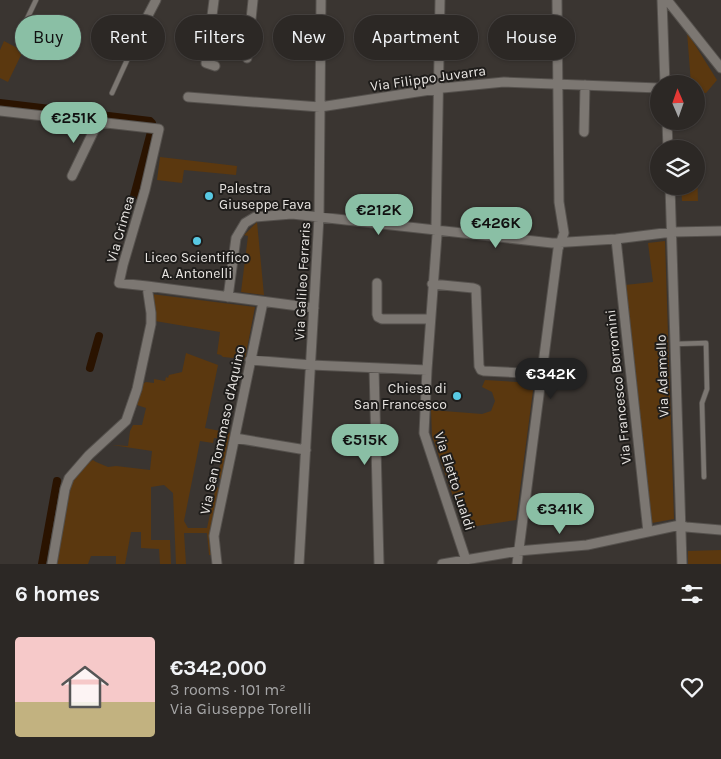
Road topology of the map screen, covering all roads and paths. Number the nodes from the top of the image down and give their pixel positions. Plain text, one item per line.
1 (36, 0) edge
2 (156, 0) edge
3 (214, 0) edge
4 (253, 0) edge
5 (320, 0) edge
6 (440, 0) edge
7 (557, 0) edge
8 (662, 0) edge
9 (667, 0) edge
10 (29, 15) edge
11 (148, 15) edge
12 (251, 15) edge
13 (127, 60) edge
14 (215, 66) dead end
15 (721, 68) edge
16 (665, 75) edge
17 (557, 84) junction
18 (585, 85) junction
19 (650, 88) edge
20 (438, 89) junction
21 (112, 93) dead end
22 (188, 97) dead end
23 (320, 107) junction
24 (0, 110) edge
25 (98, 122) junction
26 (584, 132) dead end
27 (72, 176) dead end
28 (670, 195) edge
29 (319, 217) junction
30 (436, 230) junction
31 (721, 231) edge
32 (672, 232) junction
33 (616, 239) junction
34 (561, 243) junction
35 (377, 283) dead end
36 (432, 284) junction
37 (147, 286) junction
38 (228, 297) junction
39 (263, 302) junction
40 (314, 308) junction
41 (430, 319) junction
42 (675, 344) junction
43 (250, 360) junction
44 (311, 365) junction
45 (374, 368) junction
46 (427, 370) junction
47 (542, 374) junction
48 (234, 438) junction
49 (306, 450) junction
50 (704, 477) dead end
51 (680, 525) junction
52 (721, 530) edge
53 (648, 532) junction
54 (518, 551) junction
55 (466, 560) junction
56 (453, 563) edge
57 (52, 564) edge
58 (217, 564) edge
59 (299, 564) edge
60 (379, 564) edge
61 (442, 564) edge
62 (517, 564) edge
63 (682, 564) edge

1 - 10 lane
2 - 11 street
3 - 14 street
4 - 12 street
5 - 23 street, Via Galileo Ferraris
6 - 20 street, Via Eletto Lualdi
7 - 17 street
8 - 16 street
9 - 15 street
13 - 21 lane
17 - 18 street, Via Filippo Juvarra
17 - 20 street, Via Filippo Juvarra
17 - 34 street
18 - 19 street, Via Filippo Juvarra
18 - 26 street
20 - 23 street, Via Filippo Juvarra
20 - 30 street, Via Eletto Lualdi
22 - 23 street, Via Filippo Juvarra
23 - 29 street, Via Galileo Ferraris
24 - 25 street, Via Crimea
25 - 27 street
25 - 37 street, Via Crimea
28 - 32 street, Via Adamello
29 - 30 street
29 - 38 street
29 - 40 street, Via Galileo Ferraris
30 - 34 street
30 - 36 street, Via Eletto Lualdi
31 - 32 street
32 - 33 street
32 - 42 street, Via Adamello
33 - 34 street
33 - 53 street, Via Francesco Borromini
34 - 47 street
35 - 41 street
36 - 41 street, Via Eletto Lualdi
36 - 47 street
37 - 38 street
37 - 57 street
38 - 39 street
39 - 40 street
39 - 43 street, Via San Tommaso d'Aquino
40 - 44 street, Via Galileo Ferraris
41 - 46 street, Via Eletto Lualdi
42 - 50 lane
42 - 51 street, Via Adamello
43 - 44 street
43 - 48 street, Via San Tommaso d'Aquino
44 - 45 street
44 - 49 street, Via Galileo Ferraris
45 - 46 street
45 - 60 street
46 - 55 street, Via Eletto Lualdi
47 - 54 street
48 - 49 street
48 - 58 street, Via San Tommaso d'Aquino
49 - 59 street, Via Galileo Ferraris
51 - 52 street
51 - 53 street
51 - 63 street, Via Adamello
53 - 54 street
54 - 55 street
54 - 62 street
55 - 56 street
56 - 61 street

